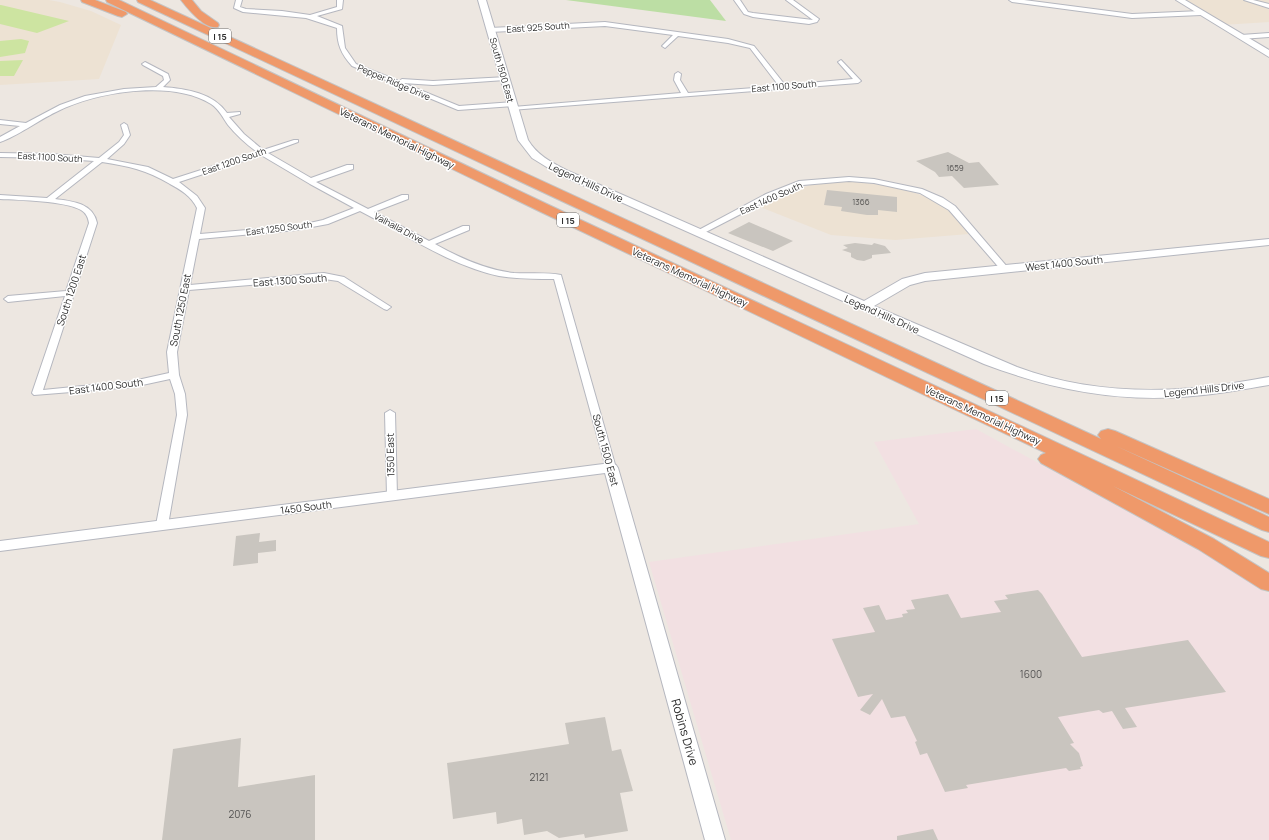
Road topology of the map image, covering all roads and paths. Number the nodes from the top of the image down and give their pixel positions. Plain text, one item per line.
1 (86, 0) edge
2 (111, 0) edge
3 (142, 0) edge
4 (186, 0) edge
5 (239, 0) edge
6 (340, 0) edge
7 (482, 0) edge
8 (737, 0) edge
9 (789, 0) edge
10 (1012, 0) edge
11 (1180, 0) edge
12 (1247, 0) edge
13 (1269, 6) edge
14 (1201, 13) junction
15 (310, 16) junction
16 (585, 24) junction
17 (490, 30) junction
18 (587, 31) dead end
19 (677, 34) junction
20 (1269, 35) edge
21 (1241, 37) junction
22 (665, 46) dead end
23 (1269, 54) edge
24 (841, 62) dead end
25 (145, 64) dead end
26 (256, 70) junction
27 (298, 72) junction
28 (678, 74) dead end
29 (382, 77) junction
30 (505, 78) junction
31 (783, 87) junction
32 (158, 89) junction
33 (685, 94) junction
34 (513, 106) junction
35 (458, 108) joint
36 (238, 113) dead end
37 (225, 116) junction
38 (0, 122) edge
39 (28, 125) junction
40 (124, 125) dead end
41 (0, 140) edge
42 (523, 140) joint
43 (296, 141) dead end
44 (262, 152) junction
45 (0, 155) edge
46 (100, 161) junction
47 (350, 167) dead end
48 (311, 181) junction
49 (172, 182) junction
50 (0, 197) edge
51 (405, 197) dead end
52 (48, 201) junction
53 (365, 210) junction
54 (466, 228) dead end
55 (699, 232) junction
56 (195, 237) junction
57 (1269, 242) edge
58 (429, 244) junction
59 (1005, 269) junction
60 (725, 272) junction
61 (558, 276) joint
62 (185, 288) junction
63 (70, 293) junction
64 (8, 299) dead end
65 (865, 306) junction
66 (387, 307) dead end
67 (881, 367) junction
68 (174, 375) junction
69 (1269, 381) edge
70 (37, 393) joint
71 (390, 413) dead end
72 (611, 468) junction
73 (392, 496) junction
74 (1269, 507) edge
75 (162, 525) junction
76 (1269, 525) edge
77 (0, 546) edge
78 (1269, 551) edge
79 (1269, 583) edge
80 (655, 623) joint
81 (715, 840) edge

1 - 26 highway
2 - 26 highway, Veterans Memorial Highway / I 15
3 - 27 highway, Veterans Memorial Highway / I 15
4 - 27 highway
5 - 15 street, Pepper Ridge Drive
6 - 15 street, Pepper Ridge Drive
7 - 17 street, South 1500 East
8 - 9 street
10 - 14 street
11 - 14 street
12 - 13 street
14 - 21 street
15 - 29 street, Pepper Ridge Drive
16 - 17 street, East 925 South
16 - 18 street
16 - 19 street, East 925 South
17 - 30 street, South 1500 East
19 - 22 street
19 - 31 street, East 925 South
20 - 21 street
21 - 23 street
24 - 31 street, East 1100 South
25 - 32 street
26 - 67 highway, Veterans Memorial Highway / I 15
27 - 60 highway, Veterans Memorial Highway / I 15
28 - 33 street
29 - 30 street
29 - 35 street, Pepper Ridge Drive
30 - 34 street, South 1500 East
31 - 33 street, East 1100 South
32 - 37 street, Valhalla Drive
32 - 39 street, Valhalla Drive
33 - 34 street, East 1100 South
34 - 35 street, East 1100 South
34 - 42 street, South 1500 East
36 - 37 street
37 - 44 street, Valhalla Drive
38 - 39 street
39 - 41 street, Valhalla Drive
40 - 46 street
42 - 55 street, Legend Hills Drive
43 - 44 street, East 1200 South
44 - 48 street, Valhalla Drive
44 - 49 street, East 1200 South
45 - 46 street, East 1100 South
46 - 49 street, South 1250 East
46 - 52 street
47 - 48 street
48 - 53 street, Valhalla Drive
49 - 56 street, South 1250 East
50 - 52 street
51 - 53 street, Valhalla Drive
52 - 63 street, South 1200 East
53 - 56 street, East 1250 South
53 - 58 street, Valhalla Drive
54 - 58 street, Valhalla Drive
55 - 59 street, East 1400 South
55 - 65 street, Legend Hills Drive
56 - 62 street, South 1250 East
57 - 59 street, West 1400 South
58 - 61 street, Valhalla Drive
59 - 65 street, West 1400 South
60 - 74 highway
60 - 76 highway, Veterans Memorial Highway / I 15
61 - 72 street, South 1500 East
62 - 66 street, East 1300 South
62 - 68 street, South 1250 East
63 - 64 street
63 - 70 street, South 1200 East
65 - 69 street, Legend Hills Drive
67 - 78 highway, Veterans Memorial Highway / I 15
67 - 79 highway
68 - 70 street, East 1400 South
68 - 75 street, South 1250 East
71 - 73 street, 1350 East
72 - 73 street, 1450 South
72 - 80 street, South 1500 East
73 - 75 street, 1450 South
75 - 77 street, 1450 South
80 - 81 street, Robins Drive

